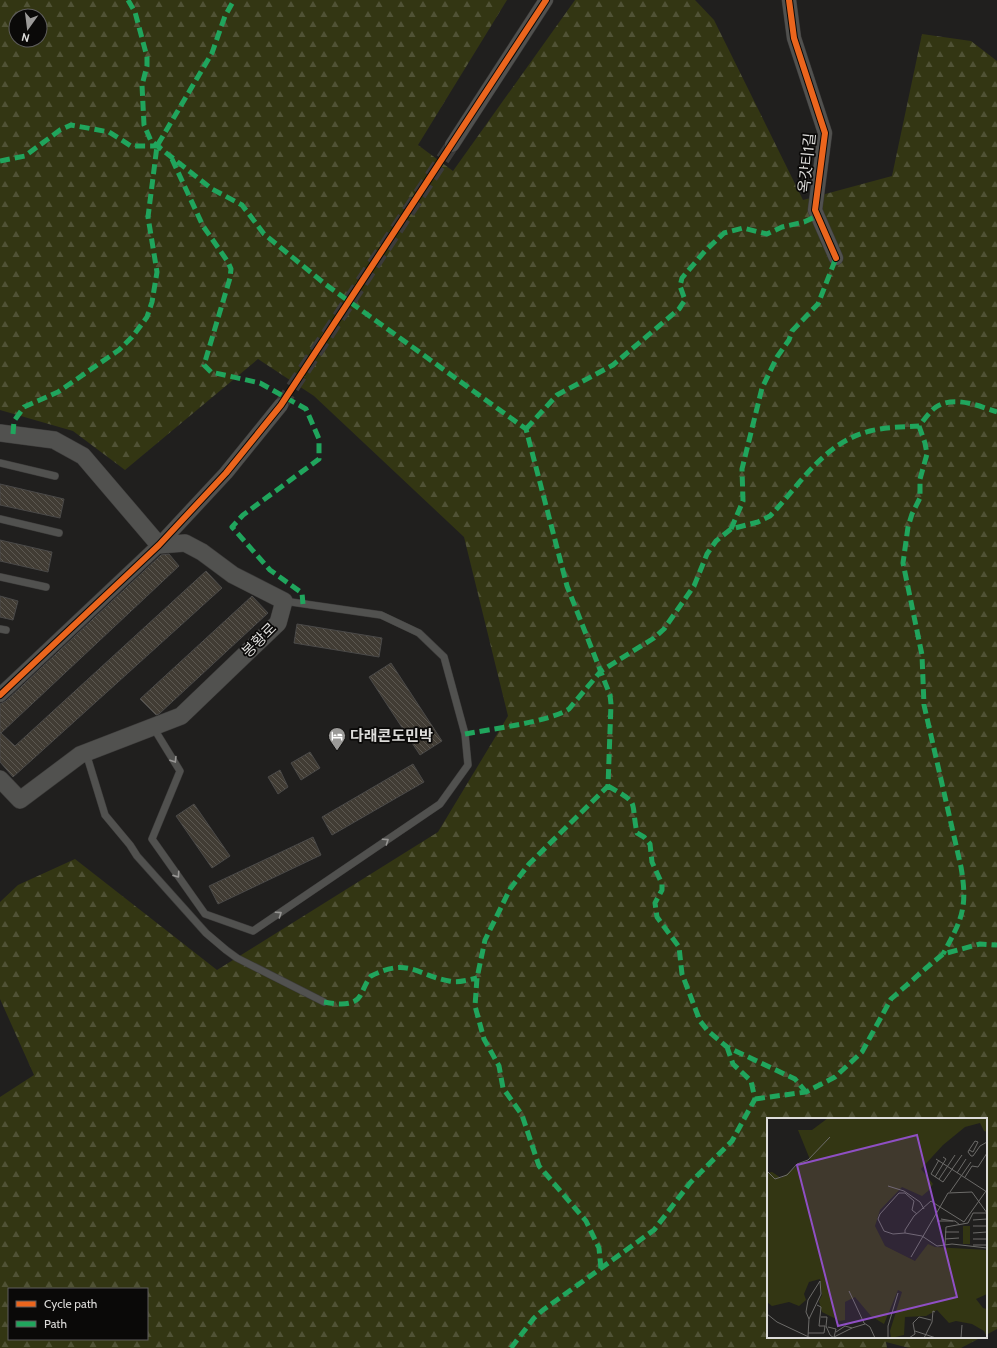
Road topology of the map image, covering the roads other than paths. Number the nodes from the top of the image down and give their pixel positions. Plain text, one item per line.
1 (546, 0) edge
2 (789, 0) edge
3 (452, 146) tunnel mouth
4 (836, 258) dead end
5 (281, 405) tunnel mouth
6 (0, 432) edge
7 (0, 463) edge
8 (55, 476) dead end
9 (0, 519) edge
10 (59, 532) dead end
11 (159, 545) junction
12 (0, 577) edge
13 (46, 587) dead end
14 (284, 601) junction
15 (0, 695) edge
16 (153, 727) junction
17 (86, 753) junction
18 (0, 779) edge
19 (324, 1002) dead end

1 - 3 street
2 - 4 street, 옥갓티1길
5 - 11 street
6 - 11 street
7 - 8 lane
9 - 10 lane
11 - 14 street
11 - 15 street
12 - 13 lane
14 - 16 street, 봉황로
16 -> 14 lane
16 - 17 street, 봉황로
17 - 18 street, 봉황로
17 - 19 lane

